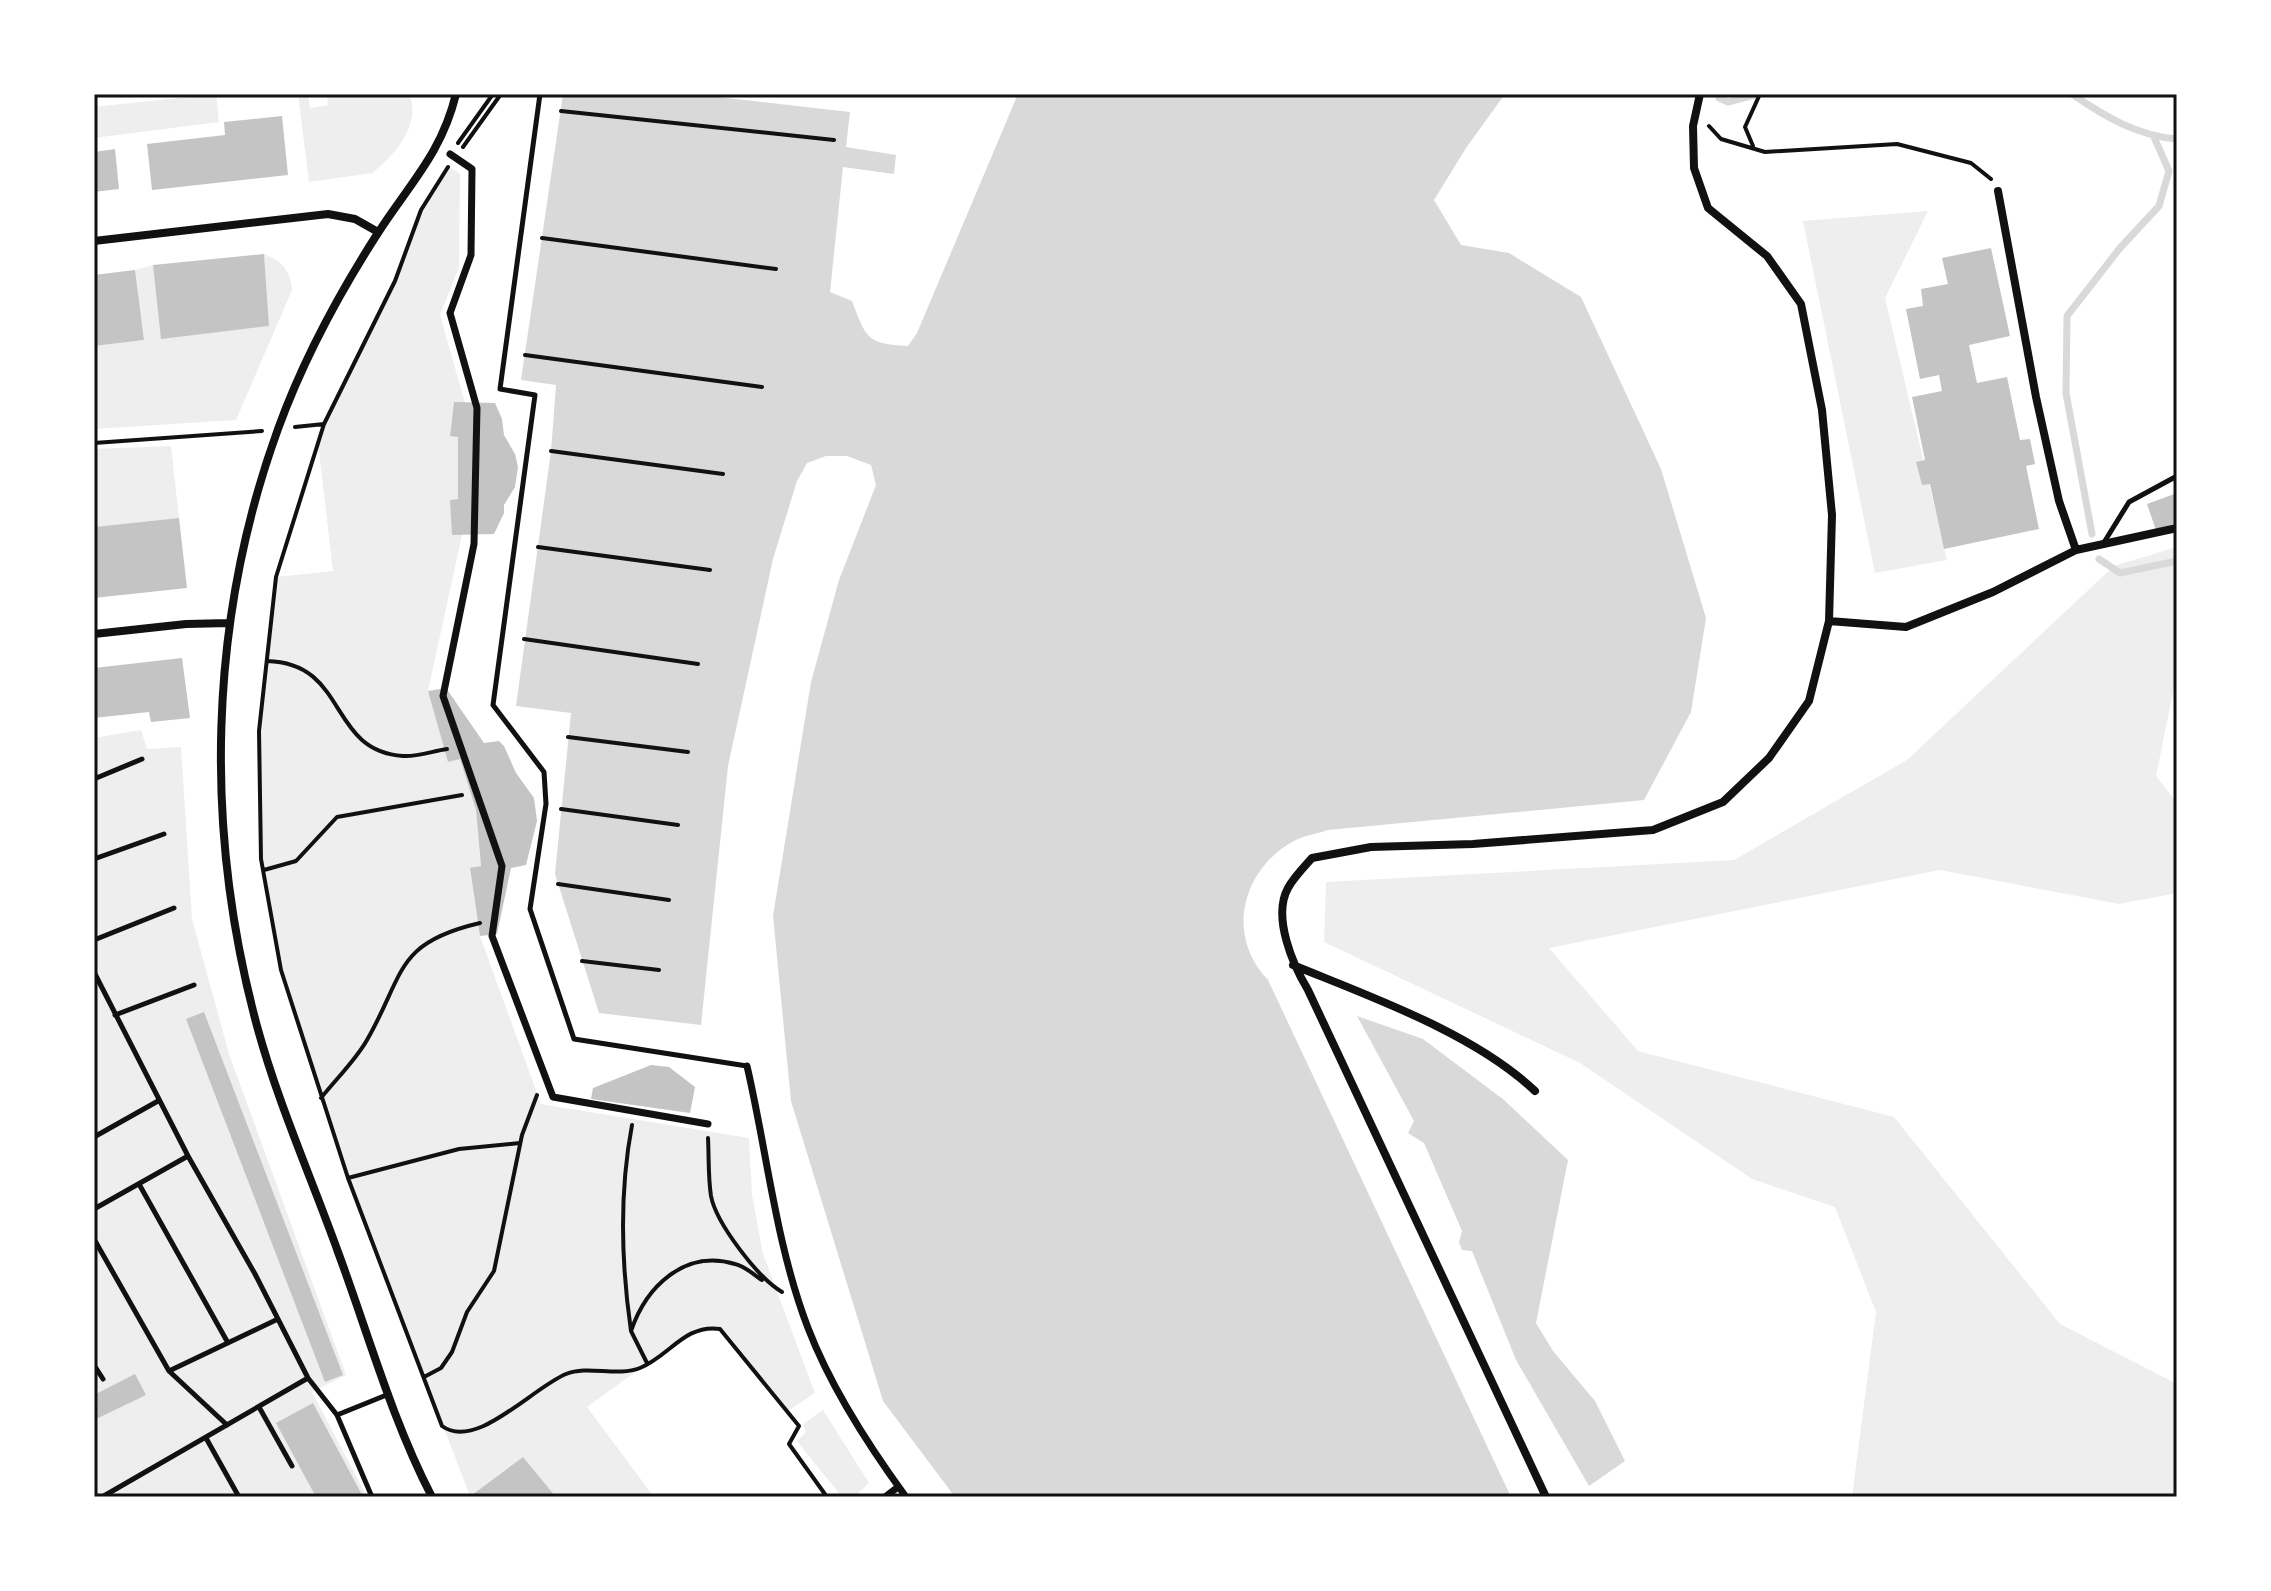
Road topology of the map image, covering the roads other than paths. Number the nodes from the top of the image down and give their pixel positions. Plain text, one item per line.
1 (540, 94) edge
2 (1700, 94) edge
3 (453, 97) edge
4 (453, 157) road end
5 (1998, 191) road end
6 (378, 232) junction
7 (94, 241) edge
8 (2177, 476) edge
9 (2177, 528) edge
10 (2102, 545) junction
11 (2076, 550) junction
12 (1829, 621) junction
13 (230, 623) junction
14 (94, 634) edge
15 (142, 759) dead end
16 (94, 779) edge
17 (164, 834) dead end
18 (94, 859) edge
19 (174, 908) dead end
20 (94, 940) edge
21 (1293, 964) junction
22 (94, 974) edge
23 (194, 985) dead end
24 (115, 1015) junction
25 (747, 1066) joint
26 (1535, 1091) dead end
27 (158, 1101) junction
28 (708, 1124) road end
29 (94, 1137) edge
30 (188, 1156) junction
31 (139, 1184) junction
32 (94, 1209) edge
33 (94, 1239) edge
34 (278, 1319) junction
35 (228, 1343) junction
36 (94, 1365) edge
37 (169, 1371) junction
38 (308, 1378) junction
39 (103, 1379) dead end
40 (390, 1393) junction
41 (259, 1407) junction
42 (337, 1415) junction
43 (227, 1425) junction
44 (206, 1438) junction
45 (292, 1466) dead end
46 (898, 1487) junction
47 (102, 1497) edge
48 (239, 1497) edge
49 (372, 1497) edge
50 (432, 1497) edge
51 (885, 1497) edge
52 (906, 1497) edge
53 (1546, 1497) edge

1 - 25 lane
2 - 12 street
3 - 6 street
4 - 28 street
5 - 11 street
6 - 7 street
6 - 13 street
8 - 10 lane
9 - 10 street
10 - 11 street
11 - 12 street
12 - 21 street
13 - 14 street
13 - 40 street
15 - 16 lane
17 - 18 lane
19 - 20 lane
21 - 26 street
21 - 53 street
22 - 24 lane
23 - 24 lane
24 - 27 lane
25 - 46 street
27 - 29 lane
27 - 30 lane
30 - 31 lane
30 - 34 lane
31 - 32 lane
31 - 35 lane
33 - 37 lane
34 - 35 lane
34 - 38 lane
35 - 37 lane
36 - 39 lane
37 - 43 lane
38 - 41 lane
38 - 42 lane
40 - 42 lane
40 - 50 street
41 - 43 lane
41 - 45 lane
42 - 49 lane
43 - 44 lane
44 - 47 lane
44 - 48 lane
46 - 51 street
46 - 52 street

